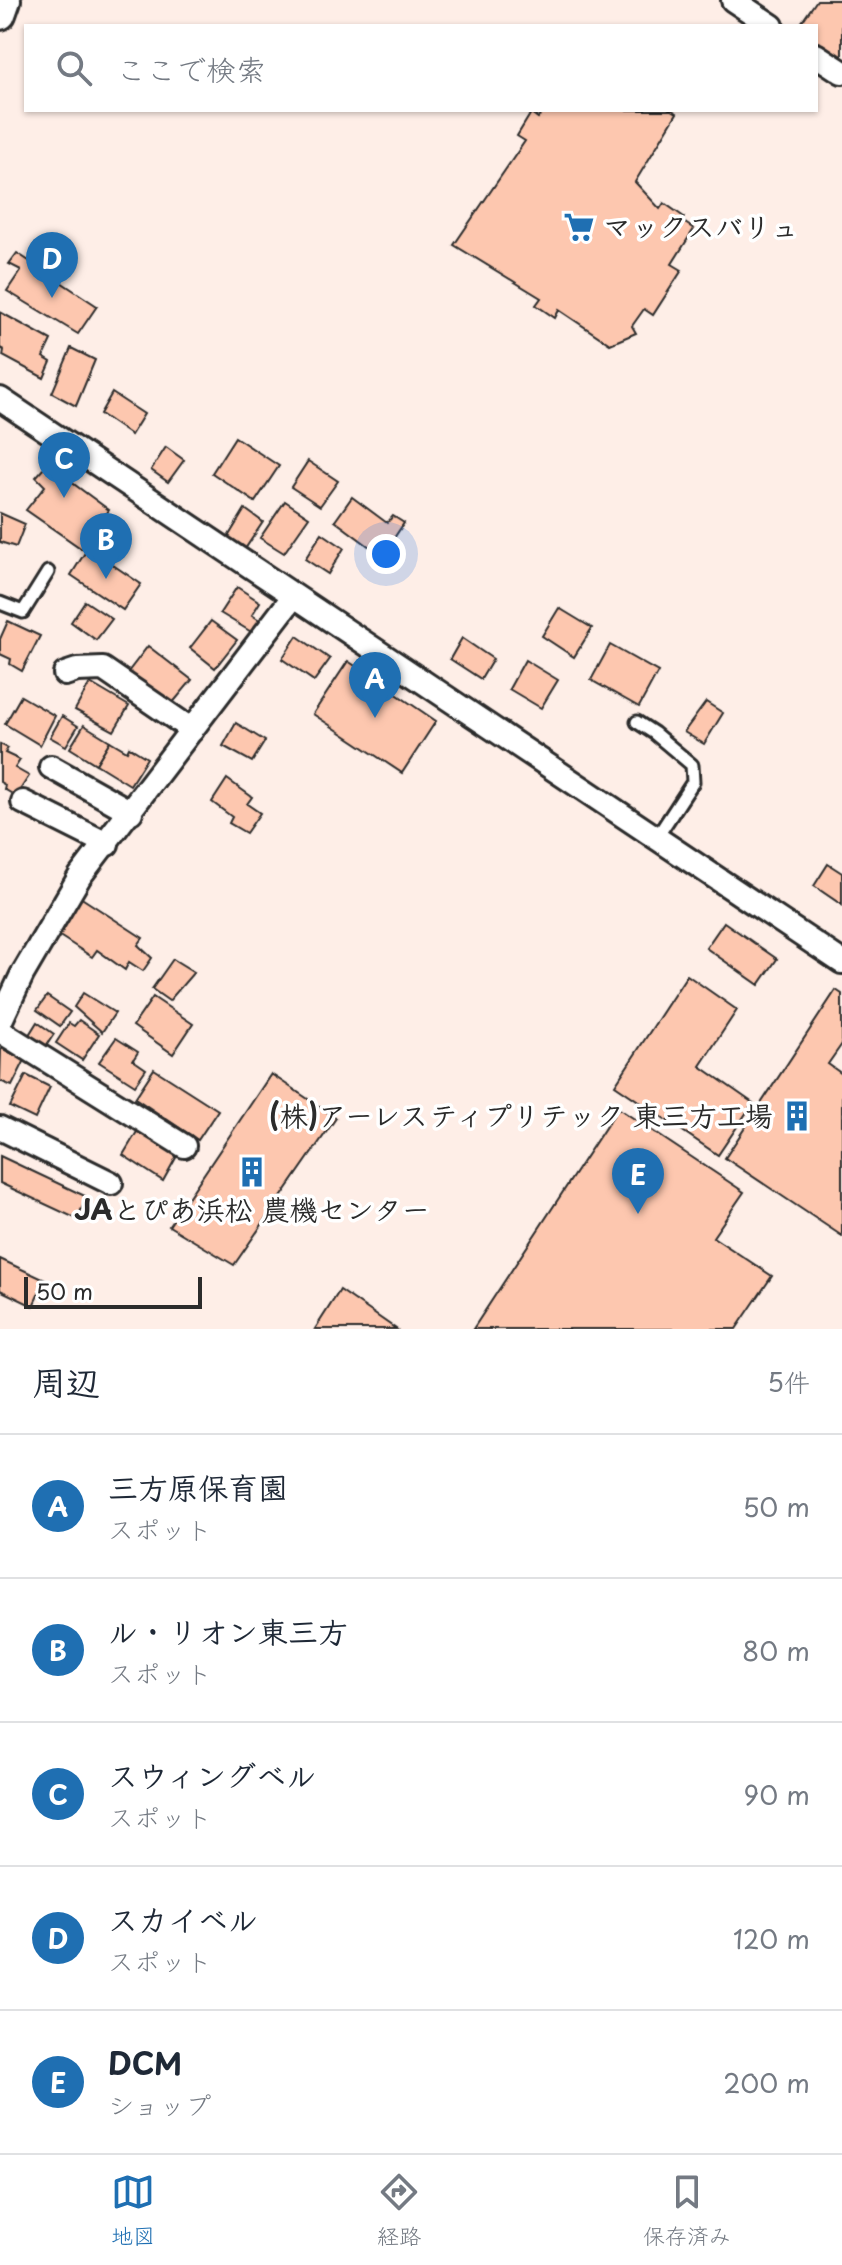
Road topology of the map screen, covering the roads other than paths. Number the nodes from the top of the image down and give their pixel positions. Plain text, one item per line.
1 (5, 0) edge
2 (739, 2) edge
3 (0, 14) edge
4 (769, 24) edge
5 (818, 56) edge
6 (842, 72) edge
7 (0, 399) edge
8 (48, 572) dead end
9 (293, 597) junction
10 (0, 603) edge
11 (65, 674) dead end
12 (637, 722) dead end
13 (192, 730) junction
14 (51, 767) dead end
15 (23, 802) dead end
16 (131, 812) junction
17 (657, 837) junction
18 (107, 844) junction
19 (842, 962) edge
20 (0, 1022) edge
21 (0, 1031) edge
22 (0, 1128) edge
23 (184, 1146) dead end
24 (111, 1183) dead end

1 - 3 street
2 - 4 street
5 - 6 street
7 - 9 street
8 - 10 lane
9 - 13 street
9 - 17 street
11 - 13 street
12 - 17 lane
13 - 16 street
14 - 16 street
15 - 18 street
16 - 18 street
17 - 19 street
18 - 20 street
21 - 23 street
22 - 24 street

